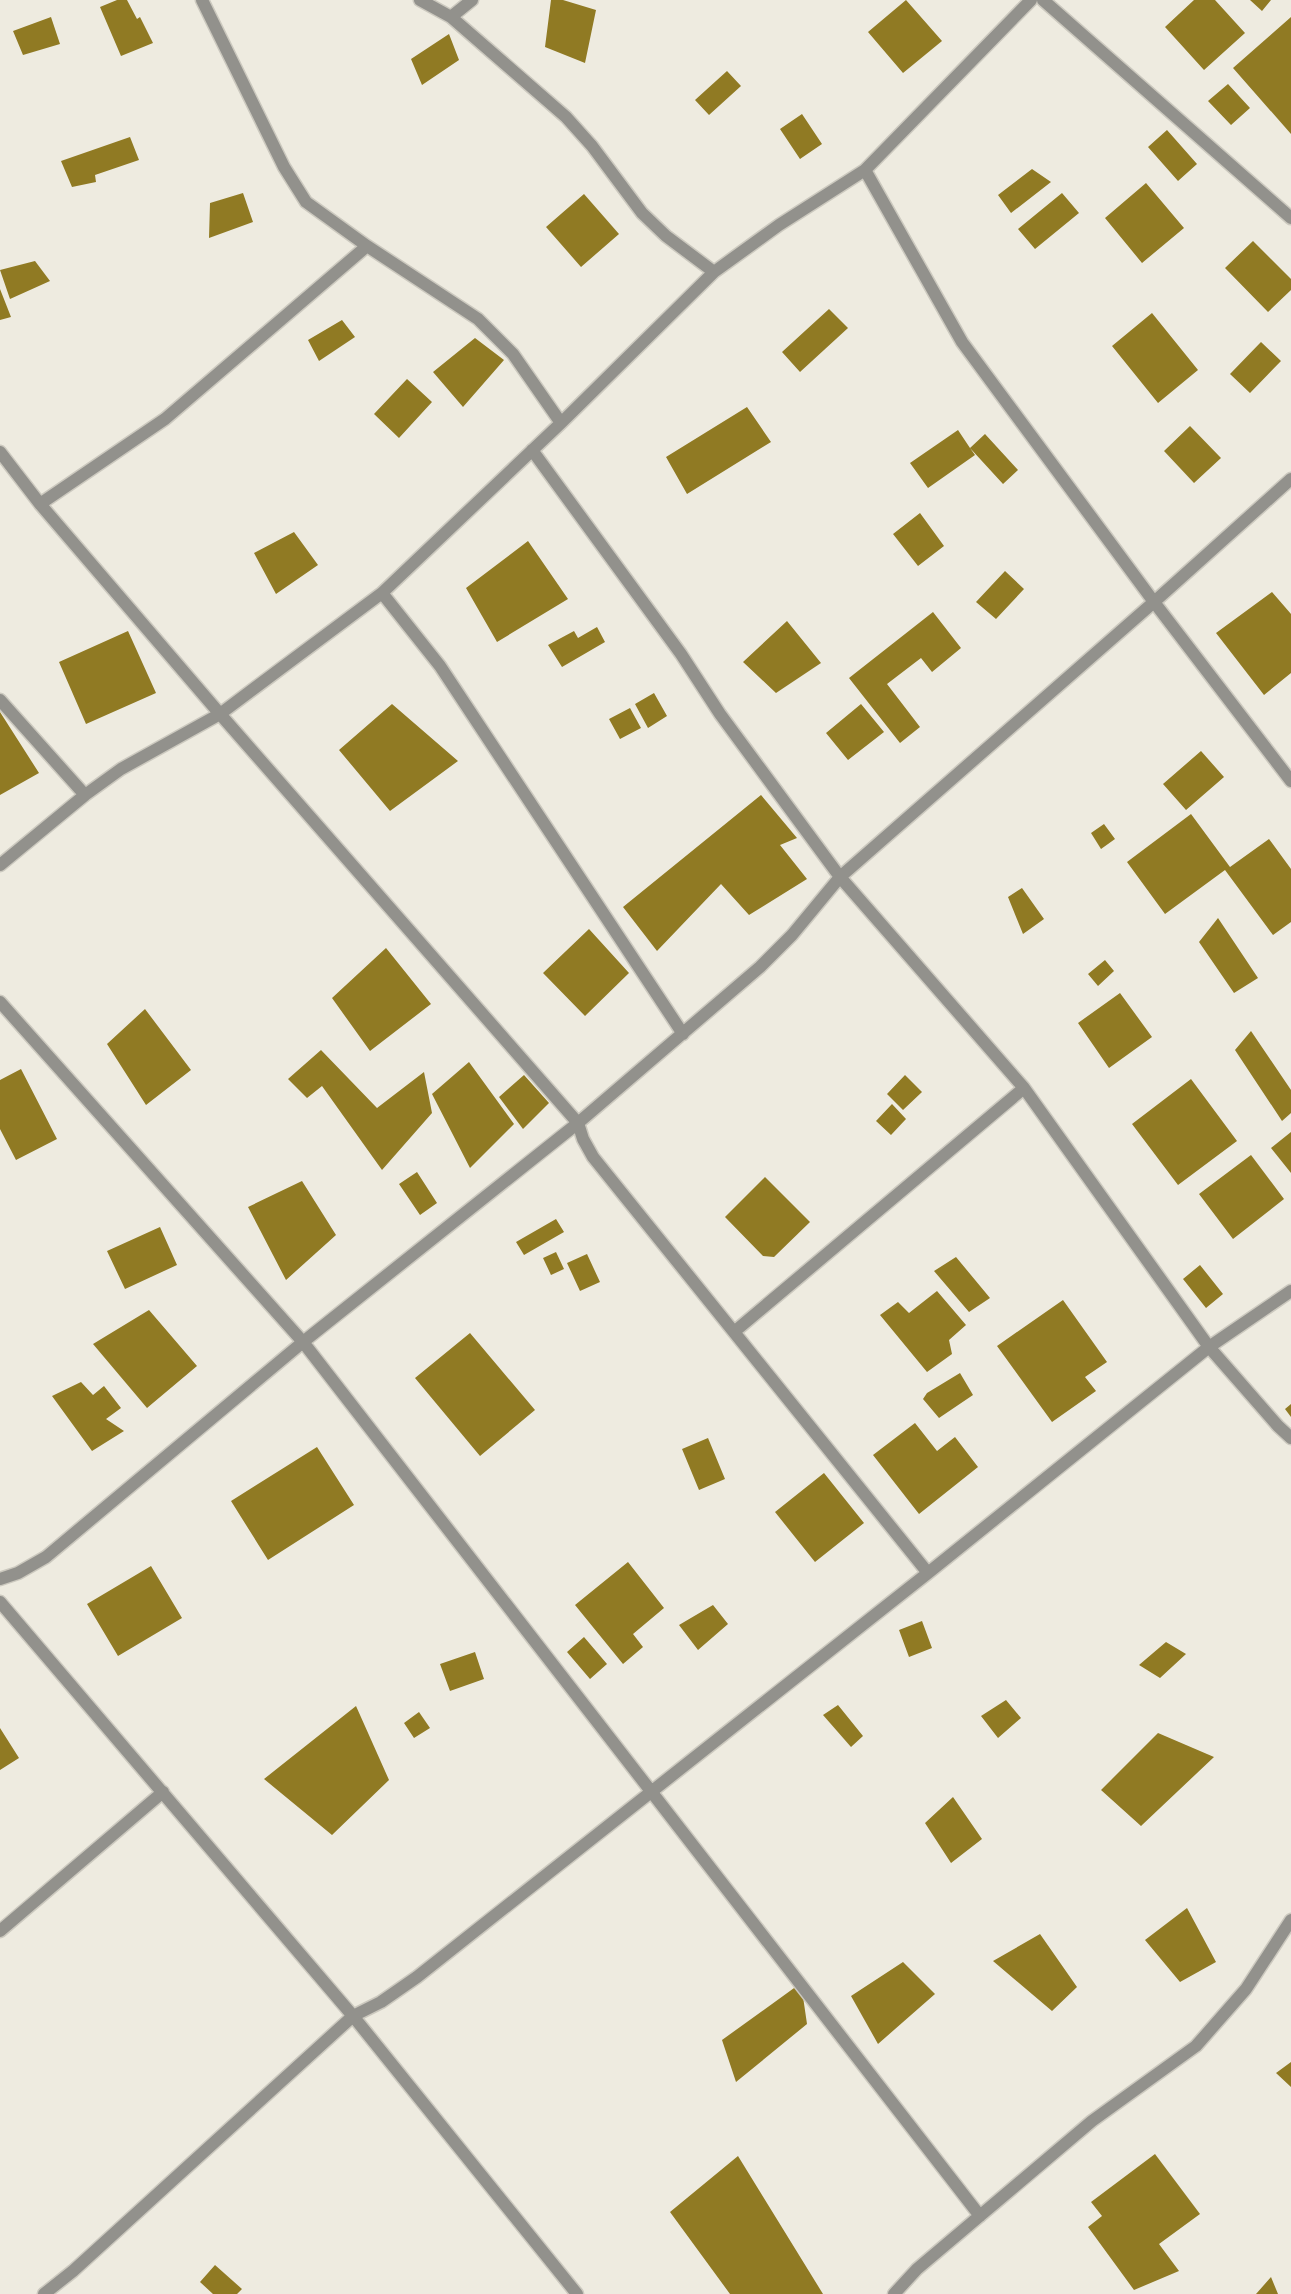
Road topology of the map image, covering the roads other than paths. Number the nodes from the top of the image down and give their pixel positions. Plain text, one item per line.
1 (202, 0) edge
2 (420, 0) edge
3 (472, 0) edge
4 (1030, 0) edge
5 (1043, 0) edge
6 (451, 17) junction
7 (865, 170) junction
8 (1291, 218) edge
9 (367, 246) junction
10 (714, 272) junction
11 (561, 423) junction
12 (532, 450) junction
13 (0, 452) edge
14 (1291, 479) edge
15 (40, 504) junction
16 (382, 593) junction
17 (1154, 602) junction
18 (0, 700) edge
19 (220, 714) junction
20 (1291, 781) edge
21 (85, 795) junction
22 (0, 865) edge
23 (840, 877) junction
24 (0, 1002) edge
25 (683, 1034) junction
26 (1024, 1088) junction
27 (578, 1124) junction
28 (1291, 1291) edge
29 (734, 1332) junction
30 (303, 1342) junction
31 (1209, 1347) junction
32 (1291, 1438) edge
33 (928, 1573) junction
34 (0, 1579) edge
35 (0, 1602) edge
36 (652, 1790) junction
37 (163, 1792) junction
38 (1291, 1920) edge
39 (0, 1931) edge
40 (353, 2016) junction
41 (980, 2216) junction
42 (44, 2294) edge
43 (577, 2294) edge
44 (894, 2294) edge

1 - 9 street
2 - 6 street
3 - 6 street
4 - 7 street
5 - 8 street
6 - 10 street
7 - 10 street
7 - 17 street
9 - 11 street
9 - 15 street
10 - 11 street
11 - 12 street
12 - 16 street
12 - 23 street
13 - 15 street
14 - 17 street
15 - 19 street
16 - 19 street
16 - 25 street
17 - 20 street
17 - 23 street
18 - 21 street
19 - 21 street
19 - 27 street
21 - 22 street
23 - 25 street
23 - 26 street
24 - 30 street
25 - 27 street
26 - 29 street
26 - 31 street
27 - 29 street
27 - 30 street
28 - 31 street
29 - 33 street
30 - 34 street
30 - 36 street
31 - 32 street
31 - 33 street
33 - 36 street
35 - 37 street
36 - 40 street
36 - 41 street
37 - 39 street
37 - 40 street
38 - 41 street
40 - 42 street
40 - 43 street
41 - 44 street

